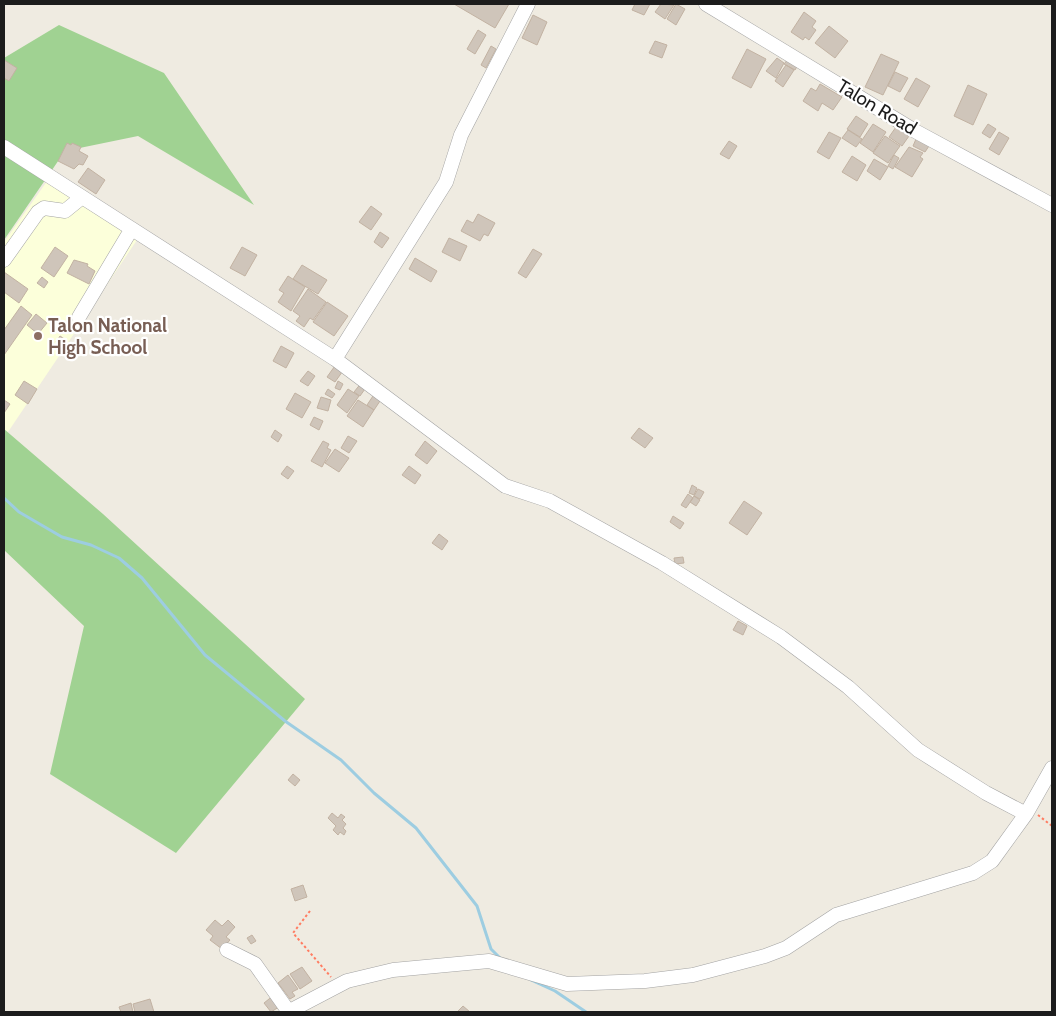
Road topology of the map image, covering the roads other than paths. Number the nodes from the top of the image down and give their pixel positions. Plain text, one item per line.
1 (528, 4) edge
2 (706, 4) edge
3 (4, 147) edge
4 (82, 198) junction
5 (1052, 204) edge
6 (130, 230) junction
7 (4, 260) edge
8 (79, 317) dead end
9 (335, 359) junction
10 (1052, 768) edge
11 (1026, 814) junction
12 (227, 950) dead end
13 (288, 1012) edge

1 - 9 street
2 - 5 street, Talon Road
3 - 4 street
4 - 6 street
4 - 7 street
6 - 8 street
6 - 9 street
9 - 11 street
10 - 11 street
11 - 13 street
12 - 13 street

